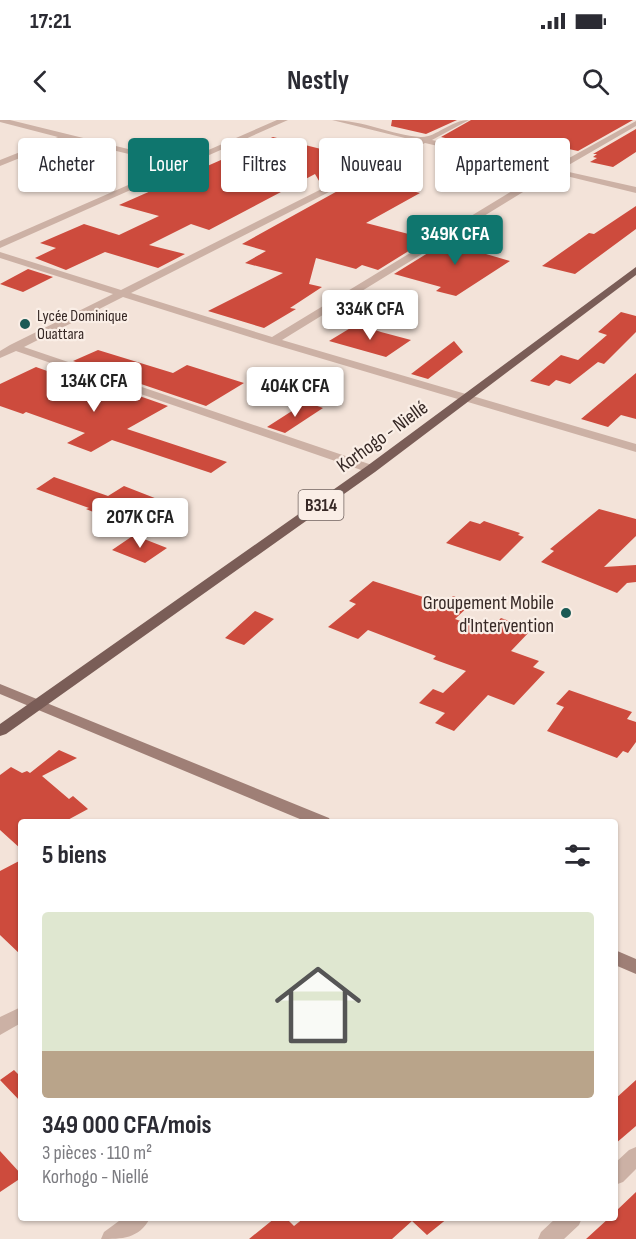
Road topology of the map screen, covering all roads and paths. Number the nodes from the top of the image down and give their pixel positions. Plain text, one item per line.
1 (0, 120) edge
2 (284, 120) edge
3 (336, 120) edge
4 (465, 120) edge
5 (636, 123) edge
6 (65, 137) junction
7 (426, 140) junction
8 (435, 142) edge
9 (128, 152) edge
10 (209, 153) edge
11 (570, 160) edge
12 (0, 163) edge
13 (570, 174) edge
14 (128, 189) edge
15 (636, 190) edge
16 (517, 192) edge
17 (0, 245) edge
18 (0, 255) edge
19 (636, 270) edge
20 (123, 294) junction
21 (273, 342) junction
22 (14, 347) junction
23 (0, 355) edge
24 (466, 399) junction
25 (636, 448) edge
26 (371, 469) junction
27 (0, 689) edge
28 (39, 703) junction
29 (0, 731) edge
30 (316, 819) edge
31 (618, 958) edge
32 (636, 967) edge
33 (18, 1016) edge
34 (0, 1027) edge
35 (636, 1156) edge
36 (618, 1173) edge
37 (136, 1221) edge
38 (568, 1221) edge
39 (112, 1239) edge
40 (549, 1239) edge

1 - 6 street
2 - 10 street
3 - 7 street
4 - 7 street
5 - 11 street
6 - 9 street
6 - 12 street
7 - 8 street
7 - 20 street
13 - 15 street
14 - 17 street
16 - 21 street
18 - 20 street
19 - 24 main road, Korhogo - Niellé / B314
20 - 21 street
20 - 22 street
21 - 24 street
22 - 23 street
22 - 26 street
24 - 25 street
24 - 26 main road, Korhogo - Niellé / B314
26 - 28 main road, Korhogo - Niellé / B314
27 - 28 street
28 - 29 main road, Korhogo - Niellé / B314
28 - 30 street
31 - 32 street
33 - 34 street
35 - 36 street
37 - 39 street
38 - 40 street

